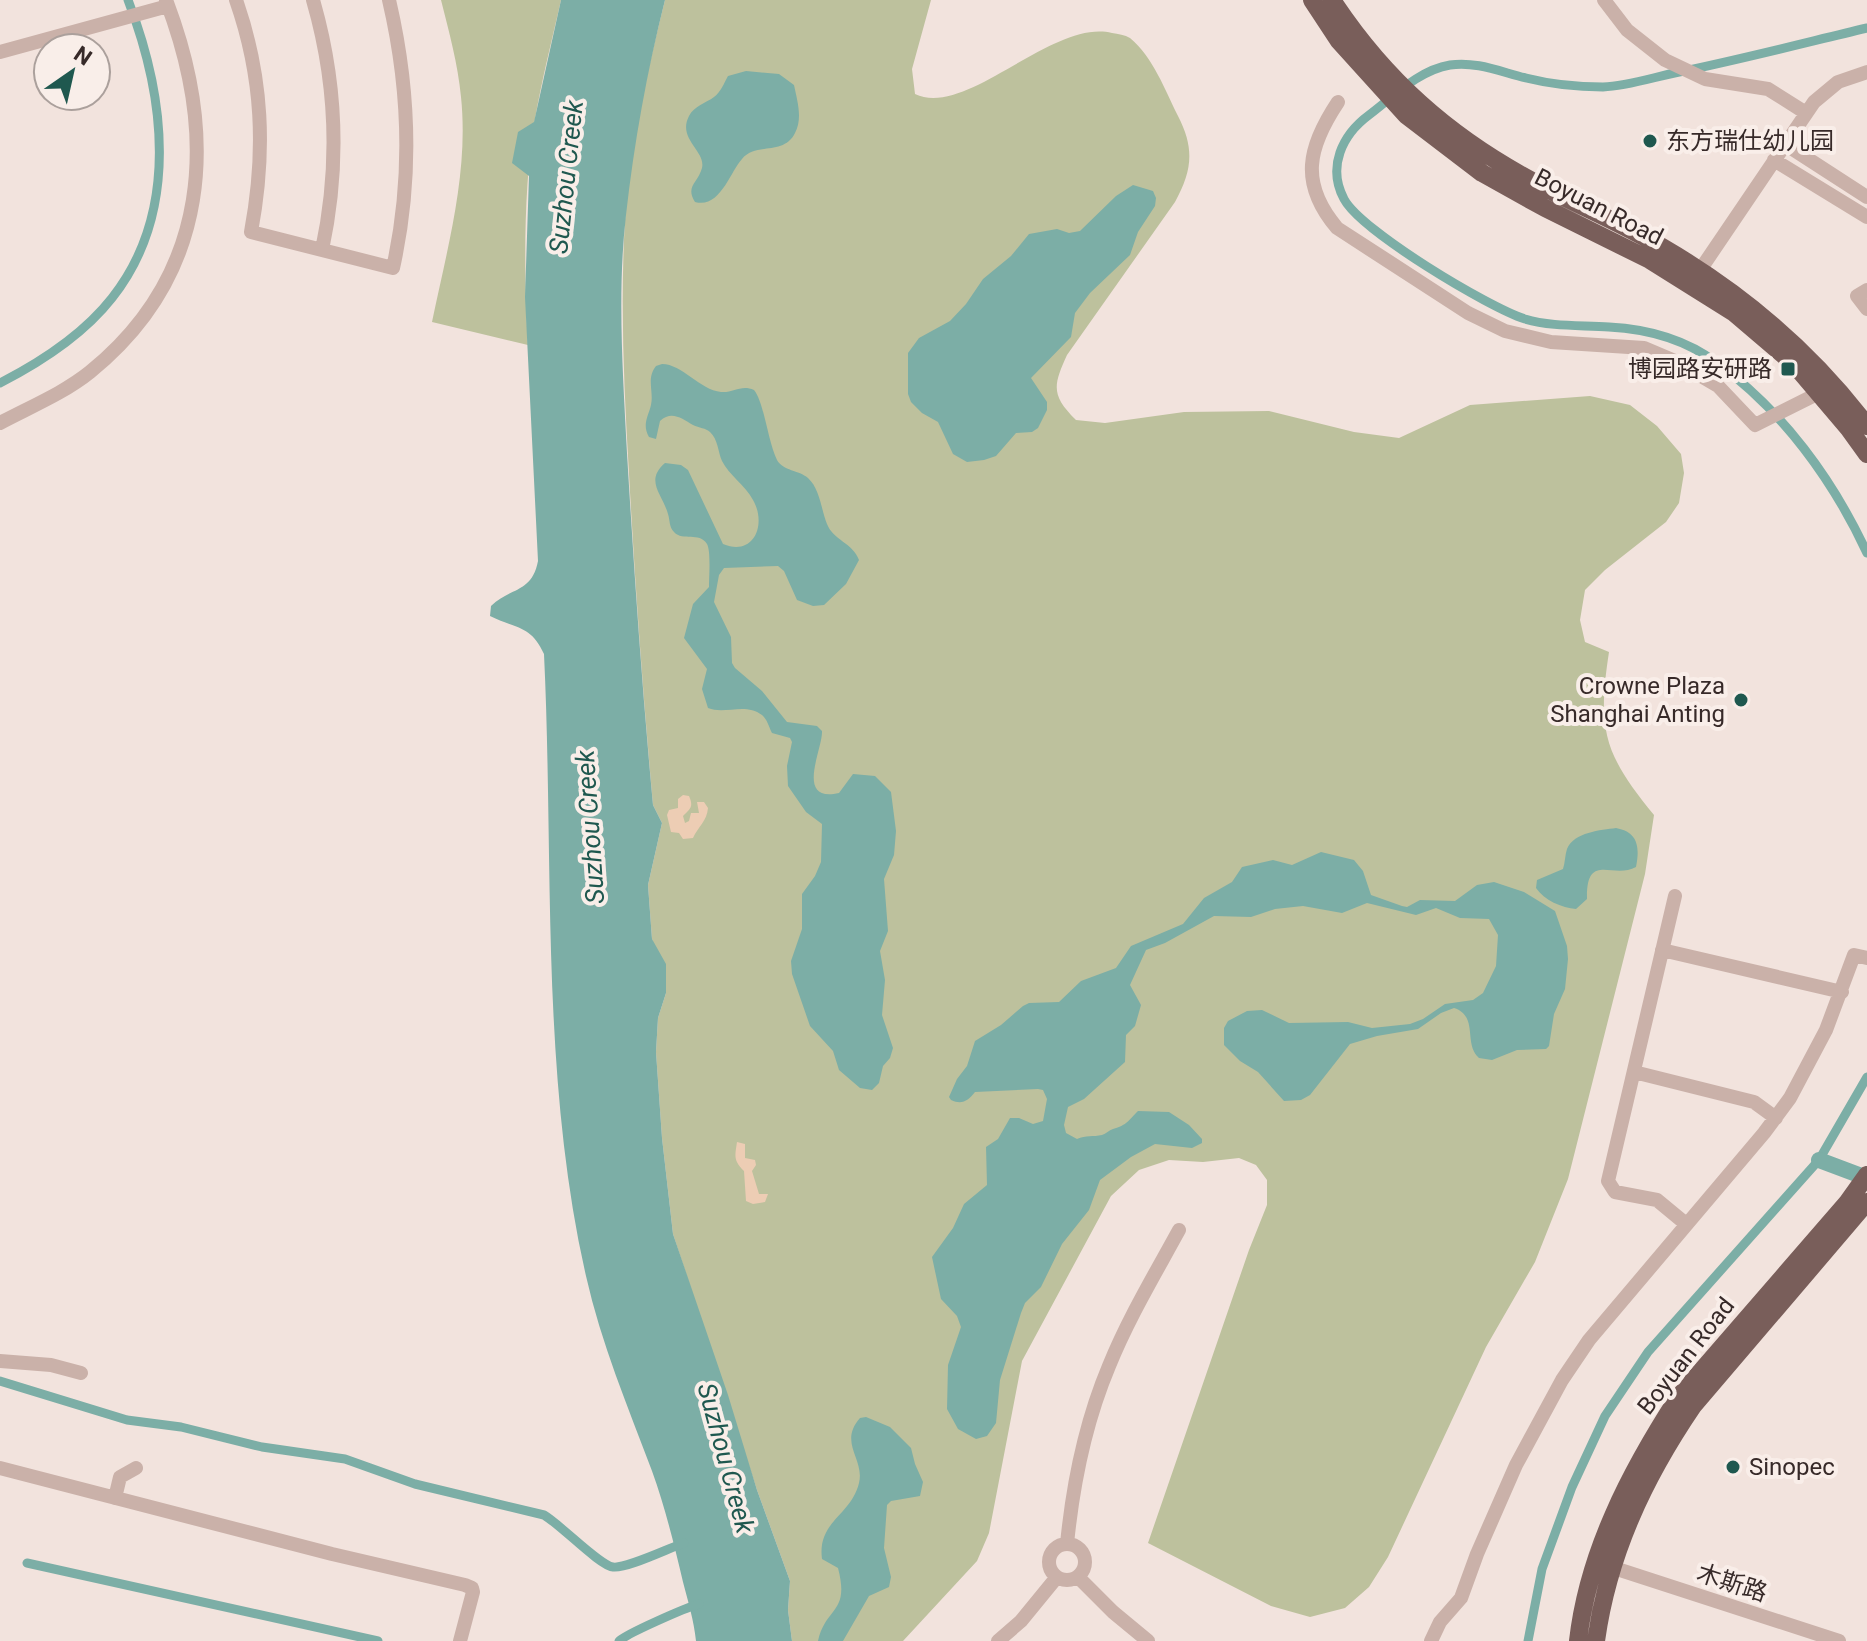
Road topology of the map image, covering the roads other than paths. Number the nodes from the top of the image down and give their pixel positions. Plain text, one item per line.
1 (236, 0) edge
2 (313, 0) edge
3 (389, 0) edge
4 (1312, 0) edge
5 (1332, 0) edge
6 (1604, 0) edge
7 (167, 3) edge
8 (0, 52) edge
9 (1867, 72) edge
10 (1383, 80) junction
11 (1338, 102) dead end
12 (1806, 113) junction
13 (1785, 144) junction
14 (1774, 160) junction
15 (1867, 197) edge
16 (1867, 217) edge
17 (322, 250) junction
18 (1695, 277) junction
19 (1867, 290) edge
20 (1867, 309) edge
21 (1819, 393) junction
22 (0, 423) edge
23 (1867, 426) edge
24 (1867, 454) edge
25 (1675, 896) dead end
26 (1662, 950) junction
27 (1867, 958) edge
28 (1842, 992) junction
29 (1634, 1072) junction
30 (1776, 1118) junction
31 (1867, 1175) edge
32 (1858, 1205) edge
33 (1686, 1224) junction
34 (1179, 1230) dead end
35 (0, 1361) edge
36 (81, 1373) dead end
37 (0, 1468) edge
38 (136, 1468) dead end
39 (115, 1498) junction
40 (1067, 1544) junction
41 (1611, 1567) junction
42 (1057, 1577) junction
43 (1078, 1577) junction
44 (460, 1641) edge
45 (998, 1641) edge
46 (1148, 1641) edge
47 (1431, 1641) edge
48 (1578, 1641) edge
49 (1596, 1641) edge
50 (1839, 1641) edge

1 - 17 street
2 - 17 street
3 - 17 street
4 - 10 main road, Boyuan Road
5 - 10 main road, Boyuan Road
6 - 12 street
7 - 8 street
7 - 22 street
9 - 12 street
10 - 18 main road, Boyuan Road
11 - 21 street
12 - 13 street
13 - 14 street
13 - 15 street
14 - 16 street
14 - 18 street
18 - 21 main road, Boyuan Road
18 - 23 main road, Boyuan Road
19 - 20 street
21 - 24 main road, Boyuan Road
25 - 26 street
26 - 28 street
26 - 29 street
27 - 28 street
28 - 30 street
29 - 30 street
29 - 33 street
30 - 33 street
31 - 32 main road, Boyuan Road
32 - 41 main road, Boyuan Road
32 - 48 main road, Boyuan Road
33 - 47 street
34 - 40 street
35 - 36 street
37 - 39 street
38 - 39 street
39 - 44 street
40 - 42 street
40 - 43 street
41 - 49 main road, Boyuan Road
41 - 50 street, 木斯路
42 - 43 street
42 - 45 street
43 - 46 street

